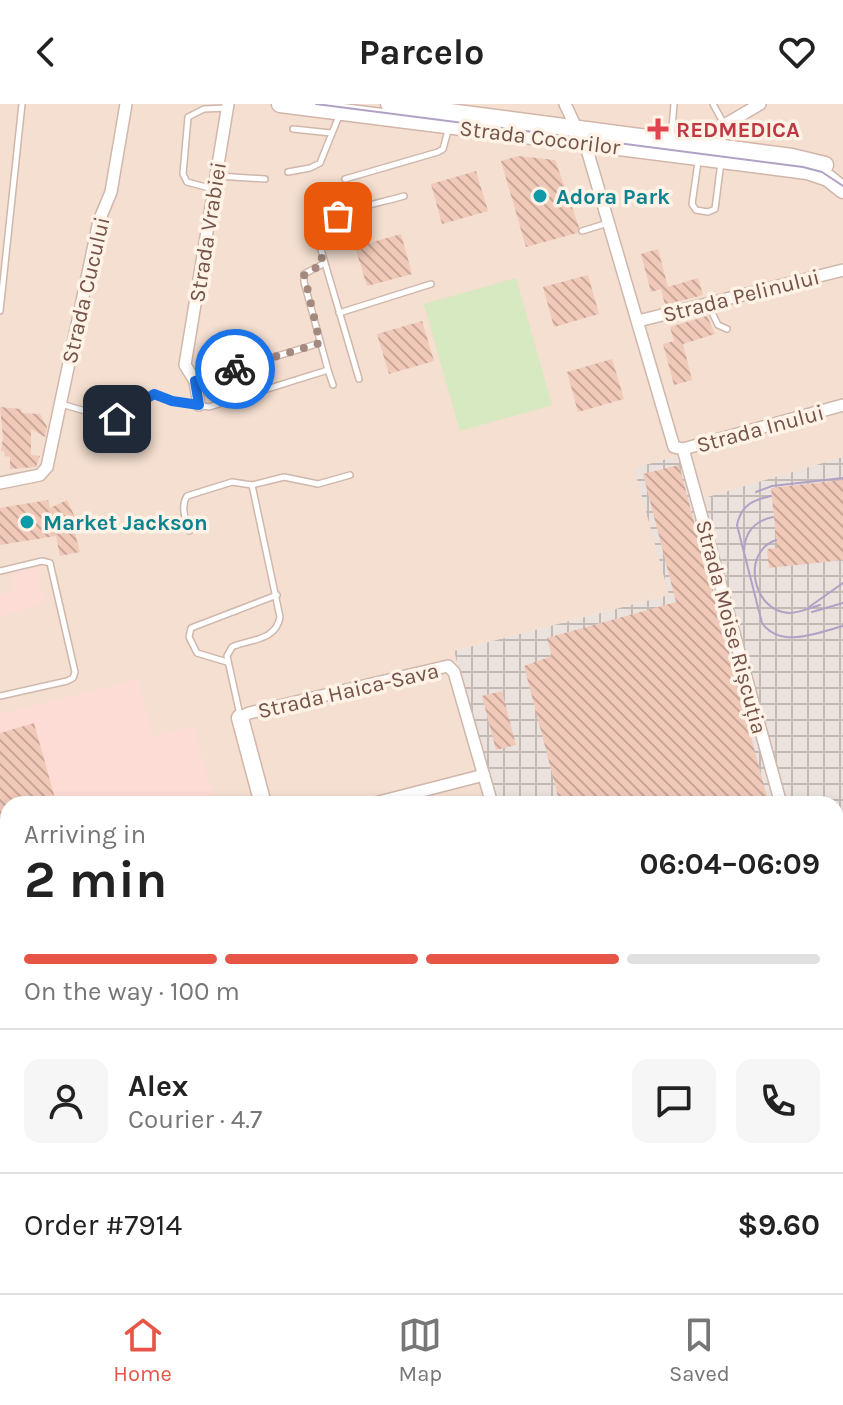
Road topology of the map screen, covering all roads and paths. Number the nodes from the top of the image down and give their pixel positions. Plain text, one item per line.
1 (22, 104) edge
2 (126, 104) edge
3 (280, 104) edge
4 (389, 104) edge
5 (565, 104) edge
6 (674, 104) edge
7 (713, 104) edge
8 (760, 104) edge
9 (228, 106) edge
10 (305, 106) edge
11 (399, 110) edge
12 (341, 112) junction
13 (725, 125) junction
14 (449, 126) junction
15 (293, 129) dead end
16 (331, 133) junction
17 (582, 136) junction
18 (671, 141) junction
19 (708, 155) junction
20 (288, 172) dead end
21 (216, 176) junction
22 (843, 176) edge
23 (265, 179) dead end
24 (345, 179) dead end
25 (214, 189) junction
26 (843, 190) edge
27 (404, 196) dead end
28 (609, 223) junction
29 (582, 231) dead end
30 (323, 264) junction
31 (843, 270) edge
32 (431, 284) dead end
33 (707, 303) junction
34 (0, 311) edge
35 (339, 313) junction
36 (638, 321) junction
37 (727, 329) dead end
38 (320, 343) junction
39 (328, 370) junction
40 (359, 379) dead end
41 (195, 381) junction
42 (333, 385) dead end
43 (60, 404) junction
44 (199, 405) junction
45 (843, 405) edge
46 (680, 449) junction
47 (350, 475) dead end
48 (0, 483) edge
49 (252, 485) junction
50 (189, 531) dead end
51 (0, 571) edge
52 (277, 595) junction
53 (227, 662) junction
54 (0, 696) edge
55 (240, 718) junction
56 (484, 775) junction
57 (261, 796) edge
58 (402, 796) edge
59 (490, 796) edge
60 (779, 796) edge

1 - 34 lane
2 - 43 street, Strada Cucului
3 - 10 main road, Strada Cocorilor
4 - 11 main road, Strada Cocorilor
5 - 17 street, Strada Moise Rișcuția
6 - 18 lane
7 - 13 lane
8 - 13 street
9 - 21 street, Strada Vrabiei
9 - 25 lane
10 - 12 main road, Strada Cocorilor
11 - 12 main road, Strada Cocorilor
11 - 14 main road, Strada Cocorilor
11 - 17 main road, Strada Cocorilor
12 - 16 lane
13 - 19 street
14 - 17 main road, Strada Cocorilor
14 - 24 lane
15 - 16 lane
16 - 20 lane
17 - 18 main road, Strada Cocorilor
17 - 19 main road, Strada Cocorilor
17 - 28 street, Strada Moise Rișcuția
18 - 19 main road, Strada Cocorilor
19 - 19 lane
19 - 22 main road, Strada Cocorilor
19 - 26 main road, Strada Cocorilor
21 - 23 lane
21 - 25 street, Strada Vrabiei
25 - 41 street, Strada Vrabiei
27 - 30 lane
28 - 29 lane
28 - 36 street, Strada Moise Rișcuția
30 - 35 lane
30 - 38 lane
31 - 33 street, Strada Pelinului
32 - 35 lane
33 - 36 street, Strada Pelinului
33 - 37 lane
35 - 40 lane
36 - 46 street, Strada Moise Rișcuția
38 - 39 lane
38 - 41 lane
39 - 42 lane
39 - 44 lane
41 - 44 street, Strada Vrabiei
43 - 44 lane
43 - 48 street, Strada Cucului
45 - 46 street, Strada Inului
46 - 60 street, Strada Moise Rișcuția
47 - 49 lane
49 - 50 lane
49 - 52 lane
51 - 54 lane
52 - 53 lane
52 - 53 lane
53 - 55 lane
55 - 56 street, Strada Haica-Sava
55 - 57 main road
56 - 58 street
56 - 59 street

